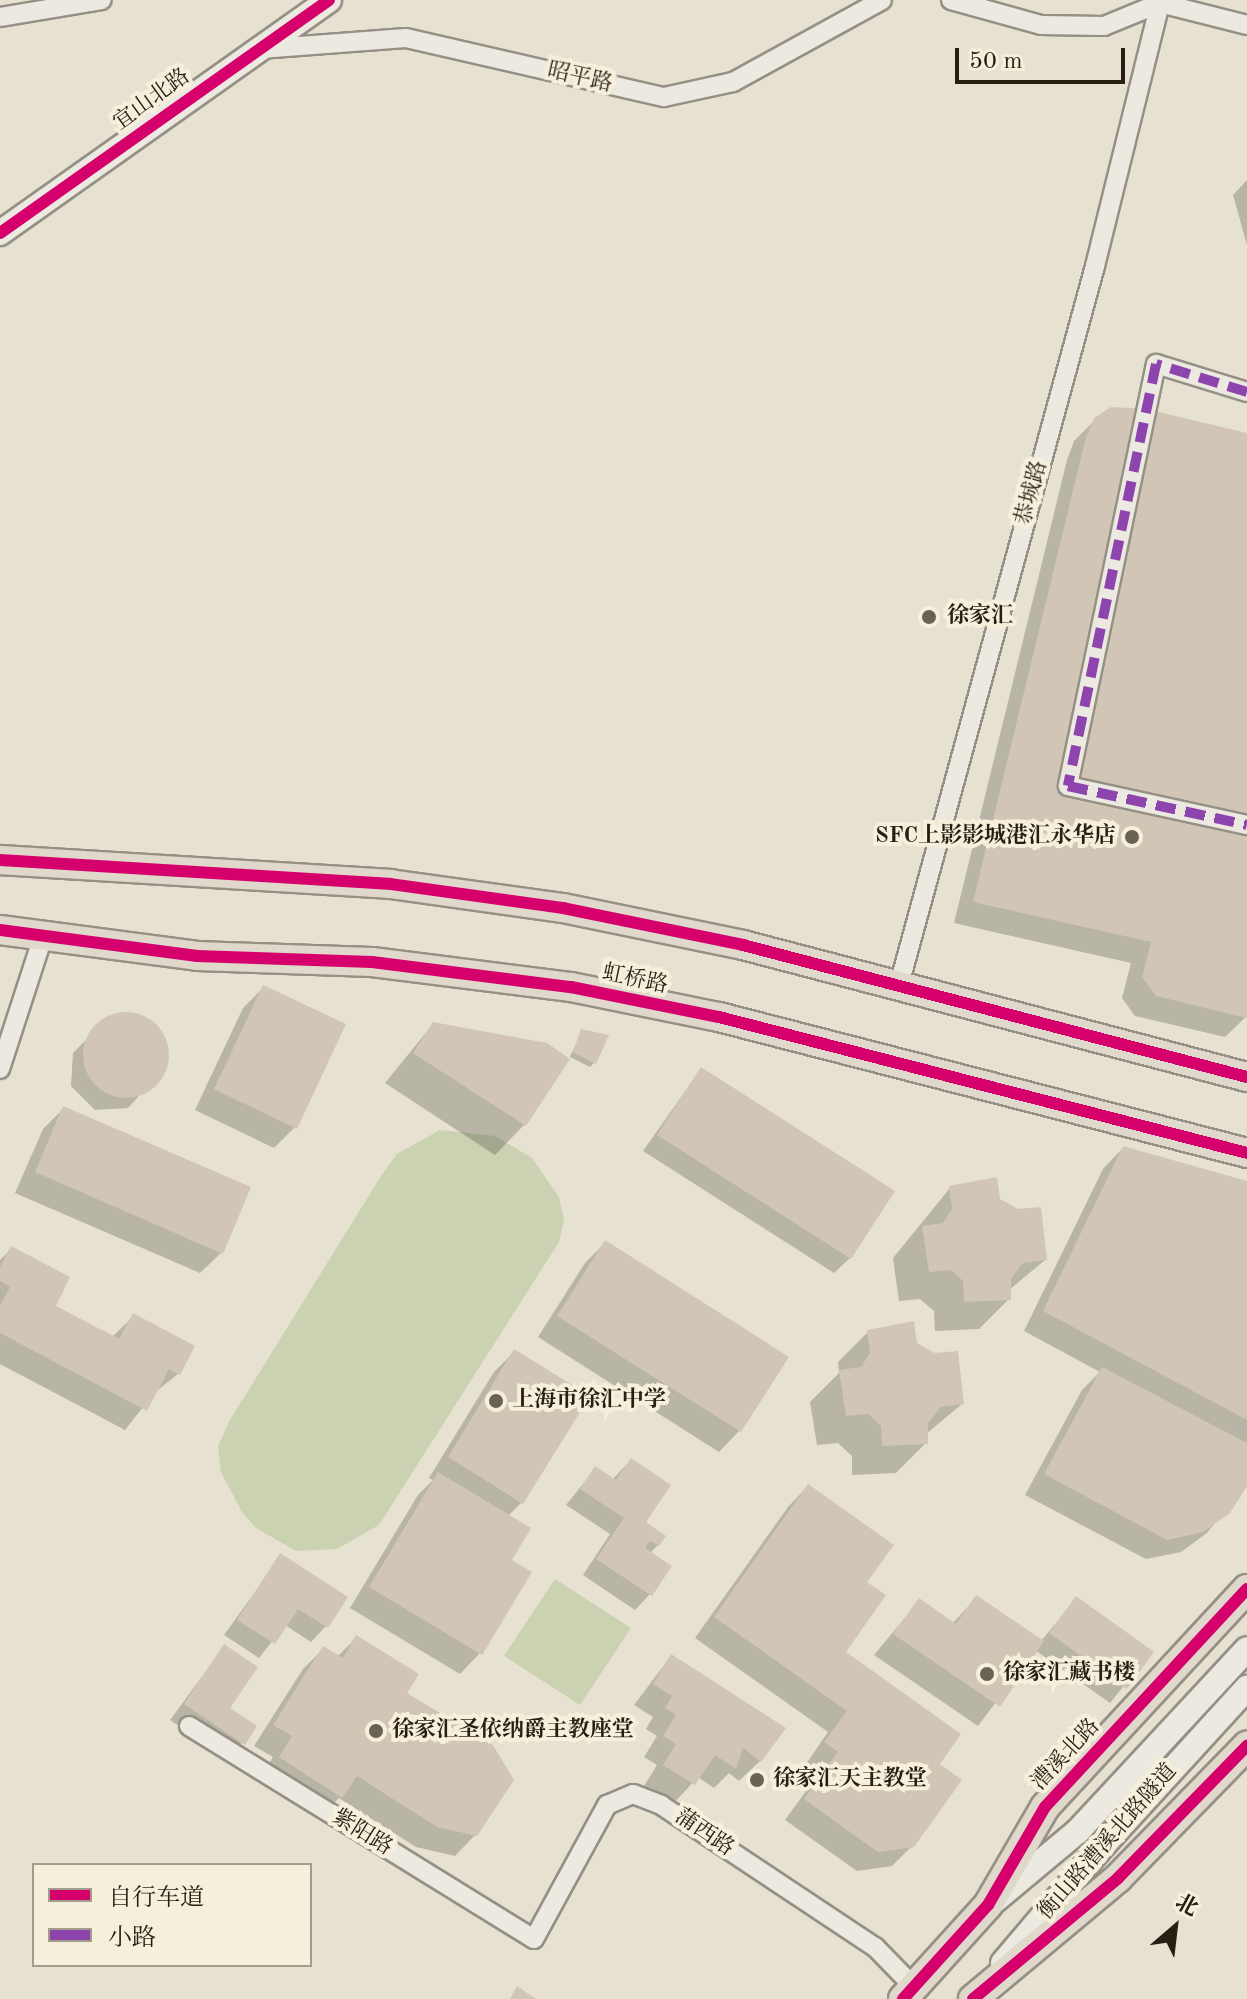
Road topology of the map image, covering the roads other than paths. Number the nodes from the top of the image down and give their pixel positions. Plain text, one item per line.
1 (102, 0) edge
2 (329, 0) edge
3 (882, 0) edge
4 (951, 0) edge
5 (1160, 2) edge
6 (0, 17) edge
7 (1247, 25) edge
8 (257, 50) junction
9 (0, 233) edge
10 (1247, 392) edge
11 (1247, 825) edge
12 (0, 860) edge
13 (0, 930) edge
14 (43, 937) junction
15 (899, 985) junction
16 (0, 1069) edge
17 (1247, 1077) edge
18 (1247, 1153) edge
19 (1247, 1589) edge
20 (1247, 1649) edge
21 (1247, 1688) edge
22 (189, 1726) dead end
23 (1247, 1746) edge
24 (988, 1905) junction
25 (534, 1939) joint
26 (908, 1993) edge
27 (973, 1999) edge

1 - 6 street
2 - 8 main road, 宜山北路
3 - 8 street, 昭平路
4 - 5 street
5 - 7 street
5 - 15 street, 恭城路
8 - 9 main road, 宜山北路
10 - 11 street
12 - 15 main road
13 - 14 main road, 虹桥路
14 - 16 street
14 - 18 main road, 虹桥路
15 - 17 main road
19 - 24 main road, 漕溪北路
20 - 24 main road, 衡山路漕溪北路隧道
21 - 27 main road, 衡山路漕溪北路隧道
22 - 25 street, 紫阳路
23 - 27 main road
24 - 26 main road, 漕溪北路
25 - 26 street, 蒲西路

